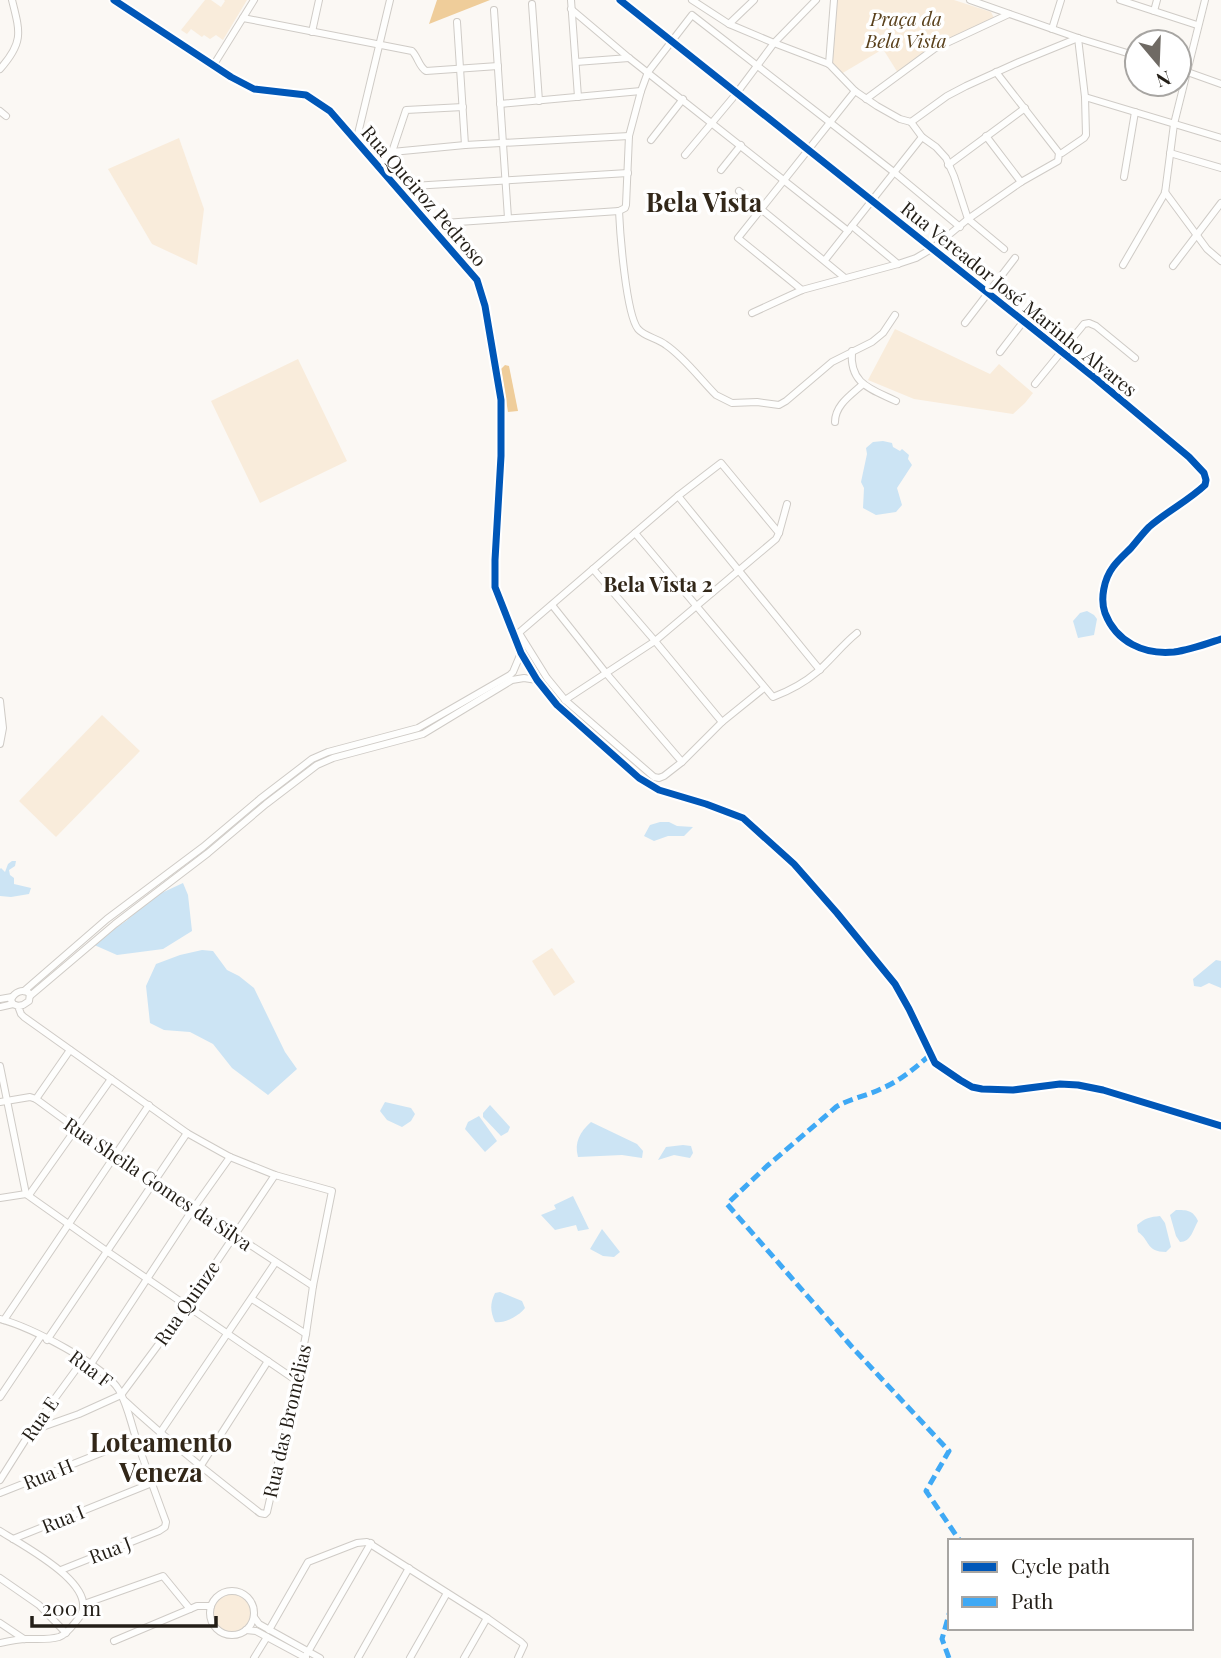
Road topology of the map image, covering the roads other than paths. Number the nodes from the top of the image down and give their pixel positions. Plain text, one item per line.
1 (12, 0) edge
2 (254, 0) edge
3 (319, 0) edge
4 (390, 0) edge
5 (571, 0) edge
6 (620, 0) edge
7 (692, 0) edge
8 (754, 0) edge
9 (816, 0) edge
10 (834, 0) edge
11 (970, 0) edge
12 (1061, 0) edge
13 (1120, 0) edge
14 (1157, 0) edge
15 (1205, 0) edge
16 (119, 1) edge
17 (532, 4) dead end
18 (572, 9) junction
19 (494, 10) dead end
20 (1154, 11) junction
21 (1009, 14) junction
22 (243, 19) junction
23 (457, 22) dead end
24 (729, 24) junction
25 (1197, 25) junction
26 (1052, 29) junction
27 (312, 32) junction
28 (1193, 37) edge
29 (1078, 38) junction
30 (671, 42) junction
31 (774, 43) junction
32 (380, 46) junction
33 (1123, 52) edge
34 (0, 54) edge
35 (629, 58) junction
36 (9, 59) junction
37 (576, 62) junction
38 (830, 64) junction
39 (213, 66) junction
40 (498, 66) junction
41 (758, 66) junction
42 (0, 68) edge
43 (460, 68) junction
44 (648, 72) junction
45 (996, 72) junction
46 (1193, 74) edge
47 (1221, 84) edge
48 (641, 91) junction
49 (855, 91) junction
50 (736, 94) junction
51 (578, 97) junction
52 (1086, 97) junction
53 (1178, 98) edge
54 (683, 99) junction
55 (866, 99) junction
56 (539, 101) junction
57 (500, 103) junction
58 (463, 107) junction
59 (1024, 108) junction
60 (1135, 112) junction
61 (712, 122) junction
62 (911, 122) junction
63 (829, 123) junction
64 (1174, 124) junction
65 (629, 136) junction
66 (986, 136) junction
67 (922, 137) junction
68 (1221, 138) edge
69 (652, 140) dead end
70 (356, 142) junction
71 (503, 143) junction
72 (465, 145) junction
73 (741, 145) junction
74 (807, 150) junction
75 (392, 152) junction
76 (1062, 153) dead end
77 (1170, 153) junction
78 (685, 155) dead end
79 (376, 164) junction
80 (948, 165) junction
81 (1221, 169) edge
82 (721, 170) dead end
83 (628, 173) junction
84 (895, 173) junction
85 (1124, 177) dead end
86 (783, 179) junction
87 (505, 180) junction
88 (1021, 182) junction
89 (396, 187) junction
90 (739, 191) dead end
91 (1165, 192) junction
92 (872, 202) junction
93 (1221, 203) edge
94 (761, 209) junction
95 (619, 211) junction
96 (508, 218) junction
97 (968, 219) junction
98 (429, 224) junction
99 (960, 227) junction
100 (850, 229) junction
101 (1196, 236) junction
102 (933, 248) junction
103 (1004, 248) dead end
104 (1015, 258) dead end
105 (825, 260) junction
106 (1221, 261) edge
107 (898, 264) junction
108 (1123, 265) dead end
109 (1173, 266) dead end
110 (845, 278) junction
111 (802, 290) junction
112 (987, 294) junction
113 (752, 313) dead end
114 (895, 315) dead end
115 (1023, 322) junction
116 (965, 323) dead end
117 (852, 351) junction
118 (1000, 352) dead end
119 (1060, 352) junction
120 (1135, 358) dead end
121 (863, 384) junction
122 (1035, 384) dead end
123 (896, 401) dead end
124 (835, 422) dead end
125 (678, 496) junction
126 (787, 504) dead end
127 (635, 533) junction
128 (779, 533) junction
129 (593, 569) junction
130 (739, 571) junction
131 (552, 605) junction
132 (698, 606) junction
133 (857, 633) dead end
134 (516, 635) junction
135 (1221, 639) edge
136 (655, 641) junction
137 (521, 653) junction
138 (820, 670) junction
139 (607, 673) junction
140 (537, 680) junction
141 (764, 688) junction
142 (565, 700) junction
143 (0, 701) edge
144 (722, 722) junction
145 (0, 744) edge
146 (682, 762) junction
147 (24, 991) junction
148 (30, 996) junction
149 (0, 999) edge
150 (14, 1003) junction
151 (0, 1007) edge
152 (70, 1050) junction
153 (0, 1066) edge
154 (111, 1079) junction
155 (36, 1100) junction
156 (3, 1101) edge
157 (149, 1105) junction
158 (1221, 1126) edge
159 (76, 1129) junction
160 (187, 1133) junction
161 (114, 1157) junction
162 (230, 1157) junction
163 (275, 1175) junction
164 (153, 1183) junction
165 (27, 1194) junction
166 (0, 1198) edge
167 (193, 1209) junction
168 (69, 1225) junction
169 (235, 1236) junction
170 (108, 1252) junction
171 (275, 1263) junction
172 (147, 1279) junction
173 (313, 1286) junction
174 (252, 1299) junction
175 (187, 1306) junction
176 (2, 1320) edge
177 (227, 1334) junction
178 (306, 1334) junction
179 (44, 1338) junction
180 (83, 1360) junction
181 (268, 1361) junction
182 (90, 1364) junction
183 (297, 1381) junction
184 (0, 1397) edge
185 (123, 1398) junction
186 (31, 1431) junction
187 (160, 1433) junction
188 (136, 1439) junction
189 (200, 1466) junction
190 (0, 1480) edge
191 (152, 1483) junction
192 (0, 1493) edge
193 (0, 1531) edge
194 (159, 1531) joint
195 (13, 1539) junction
196 (371, 1544) junction
197 (409, 1568) junction
198 (61, 1570) junction
199 (0, 1578) edge
200 (447, 1592) junction
201 (84, 1604) junction
202 (211, 1606) junction
203 (190, 1609) junction
204 (254, 1617) junction
205 (486, 1618) junction
206 (0, 1623) edge
207 (246, 1630) junction
208 (65, 1633) junction
209 (268, 1633) junction
210 (24, 1639) junction
211 (114, 1641) dead end
212 (0, 1643) edge
213 (306, 1655) edge
214 (254, 1658) edge
215 (320, 1658) edge
216 (358, 1658) edge
217 (410, 1658) edge
218 (464, 1658) edge
219 (519, 1658) edge

1 - 36 street
2 - 22 street
3 - 27 street
4 - 32 street
5 - 18 street
6 - 30 street, Rua Vereador José Marinho Alvares
7 - 24 street
8 - 24 street
9 - 31 street
10 - 38 street
11 - 21 street
12 - 26 street
13 - 20 street
14 - 20 street
15 - 25 street
16 - 39 street, Rua Queiroz Pedroso
17 - 56 street
18 - 35 street
18 - 37 street
19 - 40 street
20 - 25 street
21 - 26 street
21 - 55 street
22 - 27 street
22 - 39 street
23 - 43 street
24 - 31 street
25 - 28 street
26 - 29 street
27 - 32 street
29 - 33 street
29 - 45 street
29 - 52 street
30 - 41 street
30 - 44 street
30 - 50 street, Rua Vereador José Marinho Alvares
31 - 38 street
31 - 41 street
32 - 43 street
32 - 70 street
34 - 36 street
35 - 37 street
35 - 44 street
36 - 42 street
37 - 51 street
38 - 49 street
39 - 70 street, Rua Queiroz Pedroso
40 - 43 street
40 - 57 street
41 - 50 street
41 - 63 street
43 - 58 street
44 - 48 street
44 - 54 street
45 - 59 street
45 - 62 street
46 - 47 street
48 - 51 street
48 - 65 street
49 - 55 street
49 - 63 street
50 - 61 street
50 - 74 street, Rua Vereador José Marinho Alvares
51 - 56 street
52 - 60 street
52 - 76 street
53 - 64 street
54 - 61 street
54 - 69 street
55 - 62 street
56 - 57 street
57 - 71 street
58 - 72 street
58 - 75 street
59 - 66 street
59 - 88 street
60 - 64 street
60 - 85 street
61 - 73 street
61 - 78 street
62 - 67 street
63 - 74 street
63 - 84 street
64 - 68 street
64 - 77 street
65 - 71 street
65 - 83 street
66 - 80 street
66 - 88 street
67 - 80 street
67 - 84 street
70 - 79 street, Rua Queiroz Pedroso
71 - 72 street
71 - 87 street
72 - 75 street
73 - 82 street
73 - 86 street
74 - 86 street
74 - 92 street, Rua Vereador José Marinho Alvares
75 - 79 street
77 - 81 street
77 - 91 street
79 - 89 street, Rua Queiroz Pedroso
80 - 97 street
83 - 87 street
83 - 95 street
84 - 92 street
84 - 99 street
86 - 94 street
86 - 100 street
87 - 89 street
87 - 96 street
88 - 97 street
89 - 98 street, Rua Queiroz Pedroso
90 - 94 street
91 - 101 street
91 - 108 street
92 - 100 street
92 - 102 street, Rua Vereador José Marinho Alvares
93 - 101 street
94 - 105 street
94 - 111 street
95 - 96 street
95 - 117 street
96 - 98 street
97 - 99 street
97 - 103 street
98 - 134 street, Rua Queiroz Pedroso
99 - 102 street
100 - 105 street
100 - 107 street
101 - 106 street
101 - 109 street
102 - 107 street
102 - 112 street, Rua Vereador José Marinho Alvares
104 - 112 street
105 - 110 street
107 - 110 street
110 - 111 street
111 - 113 street
112 - 115 street, Rua Vereador José Marinho Alvares
112 - 116 street
114 - 117 street
115 - 118 street
115 - 119 street, Rua Vereador José Marinho Alvares
117 - 121 street
119 - 120 street
119 - 122 street
119 - 135 street, Rua Vereador José Marinho Alvares
121 - 123 street
121 - 124 street
125 - 127 street
125 - 128 street
125 - 130 street
126 - 128 street
127 - 129 street
127 - 132 street
128 - 130 street
129 - 131 street
129 - 136 street
130 - 132 street
130 - 138 street
131 - 134 street
131 - 139 street
132 - 136 street
132 - 141 street
133 - 138 street
134 - 137 street, Rua Queiroz Pedroso
134 - 142 street
136 - 139 street
136 - 144 street
137 - 140 street, Rua Queiroz Pedroso
137 - 147 street
138 - 141 street
139 - 142 street
139 - 146 street
140 - 148 street
140 - 158 street, Rua Queiroz Pedroso
141 - 144 street
142 - 146 street
143 - 145 street
144 - 146 street
147 - 148 street
147 - 150 street
148 - 150 street
149 - 150 street
150 - 151 street
150 - 152 street
152 - 154 street
152 - 155 street
153 - 156 street
154 - 157 street
154 - 159 street
155 - 156 street
155 - 159 street, Rua Sheila Gomes da Silva
156 - 165 street
157 - 160 street
157 - 161 street
159 - 161 street, Rua Sheila Gomes da Silva
159 - 165 street
160 - 162 street
160 - 164 street
161 - 164 street, Rua Sheila Gomes da Silva
161 - 168 street
162 - 163 street
162 - 167 street
163 - 169 street, Rua Quinze
163 - 173 street, Rua das Bromélias
164 - 167 street, Rua Sheila Gomes da Silva
164 - 170 street
165 - 166 street
165 - 168 street
167 - 169 street, Rua Sheila Gomes da Silva
167 - 172 street
168 - 170 street
168 - 176 street
169 - 171 street, Rua Sheila Gomes da Silva
169 - 175 street, Rua Quinze
170 - 172 street
170 - 179 street
171 - 173 street, Rua Sheila Gomes da Silva
171 - 174 street
172 - 175 street
172 - 182 street
173 - 178 street, Rua das Bromélias
174 - 177 street
174 - 178 street
175 - 177 street
175 - 185 street, Rua Quinze
176 - 179 street, Rua F
177 - 181 street
177 - 187 street
178 - 183 street, Rua das Bromélias
179 - 180 street, Rua F
179 - 184 street
180 - 182 street, Rua F
180 - 186 street, Rua E
181 - 183 street
181 - 189 street
182 - 185 street, Rua F
183 - 189 street, Rua das Bromélias
185 - 186 street
185 - 187 street, Rua das Bromélias
185 - 188 street, Rua F
186 - 190 street, Rua E
187 - 189 street, Rua das Bromélias
188 - 191 street, Rua F
188 - 192 street, Rua H
191 - 194 street, Rua F
191 - 195 street, Rua I
193 - 195 street
194 - 198 street, Rua J
195 - 198 street
196 - 197 street
196 - 209 street
196 - 213 street
197 - 200 street
197 - 216 street
198 - 201 street
199 - 208 street
200 - 205 street
200 - 217 street
201 - 203 street
201 - 208 street
202 - 203 street
202 - 204 street
202 - 207 street
203 - 211 street
204 - 207 street
204 - 209 street
205 - 218 street
205 - 219 street
206 - 210 street
207 - 209 street
208 - 210 street
209 - 213 street
209 - 214 street
210 - 212 street
213 - 215 street

